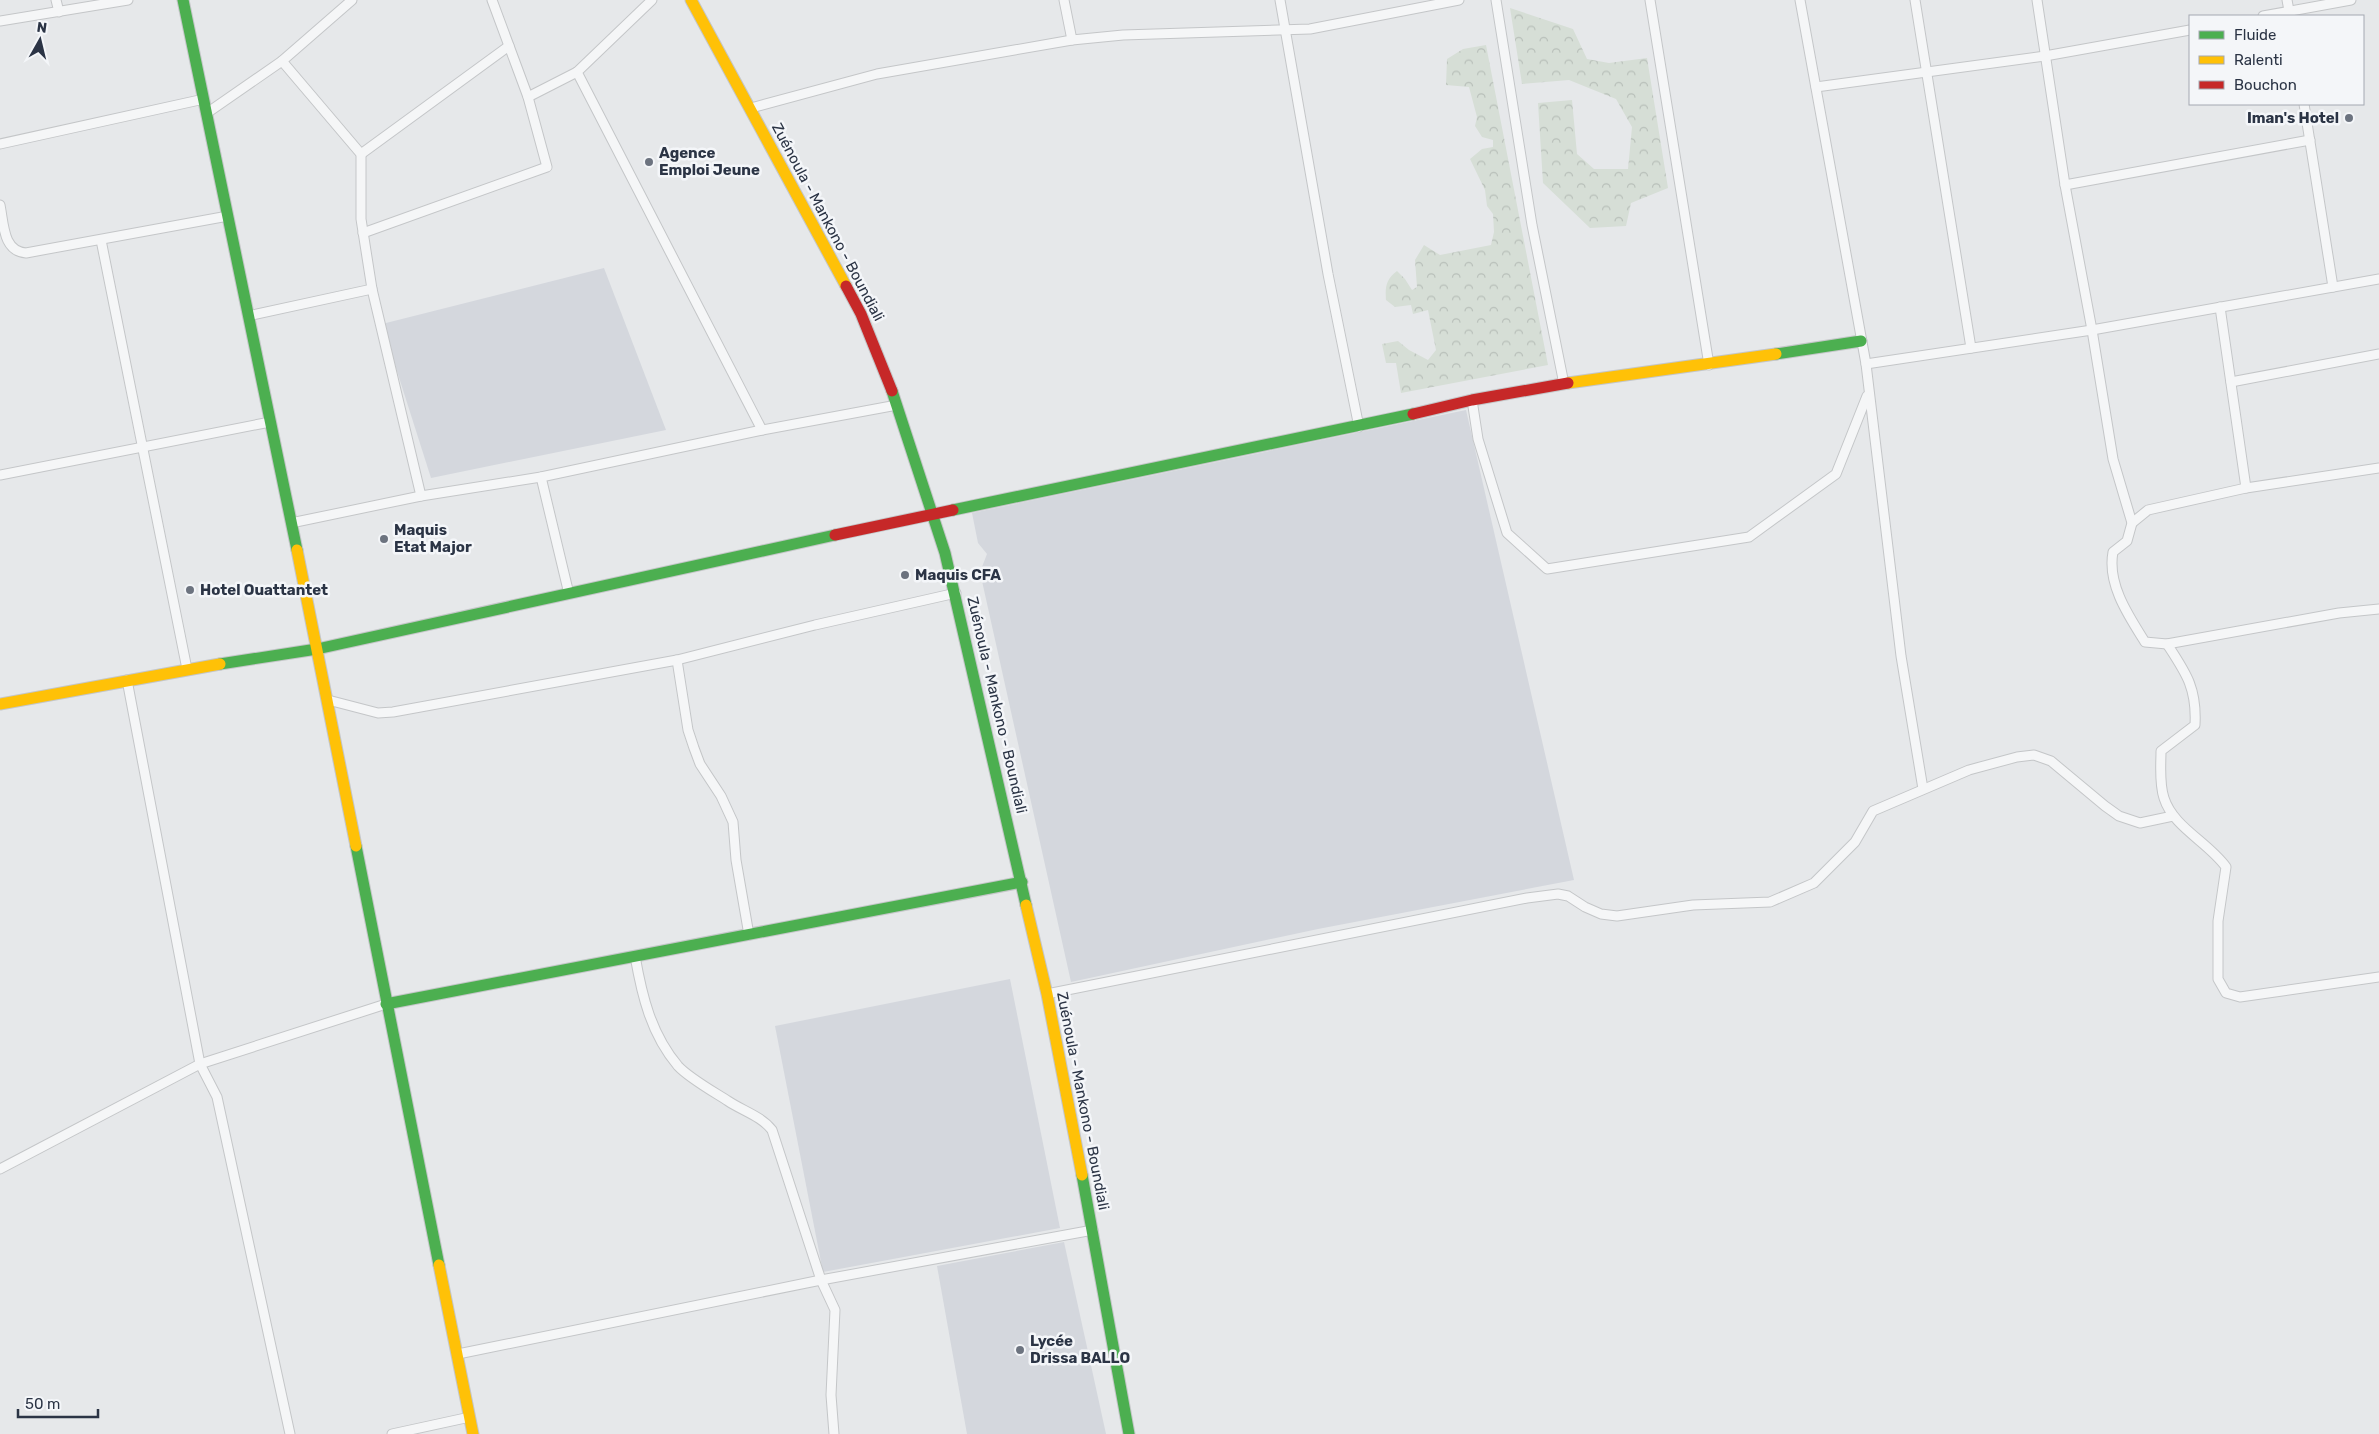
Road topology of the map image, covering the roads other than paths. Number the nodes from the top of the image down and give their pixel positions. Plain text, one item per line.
1 (56, 0) edge
2 (128, 0) edge
3 (183, 0) edge
4 (352, 0) edge
5 (492, 0) edge
6 (652, 0) edge
7 (692, 0) edge
8 (1064, 0) edge
9 (1280, 0) edge
10 (1459, 0) edge
11 (1496, 0) edge
12 (1650, 0) edge
13 (1800, 0) edge
14 (1915, 0) edge
15 (2037, 0) edge
16 (2287, 0) edge
17 (2351, 0) edge
18 (59, 12) junction
19 (2290, 14) edge
20 (2276, 15) edge
21 (0, 21) edge
22 (1284, 29) junction
23 (2189, 30) edge
24 (1072, 40) junction
25 (509, 46) junction
26 (2045, 56) junction
27 (282, 61) junction
28 (577, 72) junction
29 (1927, 73) junction
30 (1816, 87) junction
31 (528, 97) junction
32 (204, 99) junction
33 (2304, 105) edge
34 (751, 108) junction
35 (207, 114) junction
36 (2310, 140) junction
37 (0, 144) edge
38 (361, 154) junction
39 (2065, 185) junction
40 (0, 205) edge
41 (228, 216) junction
42 (363, 233) junction
43 (101, 240) junction
44 (2379, 279) edge
45 (2333, 287) junction
46 (372, 288) junction
47 (2220, 307) junction
48 (248, 316) junction
49 (2092, 330) junction
50 (1861, 341) junction
51 (1971, 348) junction
52 (2379, 354) edge
53 (1866, 364) junction
54 (1709, 365) junction
55 (2231, 382) junction
56 (1564, 384) junction
57 (1868, 393) junction
58 (1472, 400) junction
59 (897, 405) junction
60 (270, 422) junction
61 (1359, 427) junction
62 (762, 430) junction
63 (144, 448) junction
64 (2379, 468) edge
65 (0, 475) edge
66 (541, 477) junction
67 (2246, 488) junction
68 (421, 496) junction
69 (932, 514) junction
70 (291, 523) junction
71 (2132, 523) junction
72 (956, 593) junction
73 (568, 594) junction
74 (2379, 608) edge
75 (2167, 644) junction
76 (317, 649) junction
77 (677, 660) junction
78 (187, 669) junction
79 (127, 680) junction
80 (328, 700) junction
81 (0, 704) edge
82 (1923, 789) junction
83 (2173, 816) junction
84 (1022, 882) junction
85 (749, 935) junction
86 (635, 956) junction
87 (2379, 977) edge
88 (1047, 994) junction
89 (386, 1004) junction
90 (200, 1064) junction
91 (0, 1169) edge
92 (1093, 1230) junction
93 (821, 1280) junction
94 (458, 1354) junction
95 (470, 1418) junction
96 (290, 1434) edge
97 (392, 1434) edge
98 (473, 1434) edge
99 (834, 1434) edge
100 (1129, 1434) edge

1 - 18 street
2 - 18 street
3 - 32 street
4 - 27 street
5 - 25 street
6 - 28 street
7 - 34 street, Zuénoula - Mankono - Boundiali
8 - 24 street
9 - 22 street
10 - 22 street
11 - 56 street
12 - 54 street
13 - 30 street
14 - 29 street
15 - 26 street
16 - 19 street
17 - 19 street
18 - 21 street
19 - 20 street
22 - 24 street
22 - 61 street
23 - 26 street
24 - 34 street
25 - 31 street
25 - 38 street
26 - 29 street
26 - 39 street
27 - 35 street
27 - 38 street
28 - 31 street
28 - 62 street
29 - 30 street
29 - 51 street
30 - 50 street
31 - 42 street
32 - 35 street
32 - 37 street
33 - 36 street
34 - 59 street, Zuénoula - Mankono - Boundiali
35 - 41 street
36 - 39 street
36 - 45 street
38 - 42 street
39 - 49 street
40 - 43 street
41 - 43 street
41 - 48 street
42 - 46 street
43 - 63 street
44 - 45 street
45 - 47 street
46 - 48 street
46 - 68 street
47 - 49 street
47 - 55 street
48 - 60 street
49 - 51 street
49 - 71 street
50 - 53 street
50 - 54 street
51 - 53 street
52 - 55 street
53 - 57 street
54 - 56 street
55 - 67 street
56 - 58 street
57 - 58 street
57 - 82 street
58 - 61 street
59 - 62 street
59 - 69 street, Zuénoula - Mankono - Boundiali
60 - 63 street
60 - 70 street
61 - 69 street
62 - 66 street
63 - 65 street
63 - 78 street
64 - 67 street
66 - 68 street
66 - 73 street
67 - 71 street
68 - 70 street
69 - 72 street, Zuénoula - Mankono - Boundiali
69 - 73 street
70 - 76 street
71 - 75 street
72 - 77 street
72 - 84 street, Zuénoula - Mankono - Boundiali
73 - 76 street
74 - 75 street
75 - 83 street
76 - 78 street
76 - 80 street
77 - 80 street
77 - 85 street
78 - 79 street
79 - 81 street
79 - 90 street
80 - 89 street
82 - 83 street
82 - 88 street
83 - 87 street
84 - 85 street
84 - 88 street, Zuénoula - Mankono - Boundiali
85 - 86 street
86 - 89 street
86 - 93 street
88 - 92 street, Zuénoula - Mankono - Boundiali
89 - 90 street
89 - 94 street
90 - 91 street
90 - 96 street
92 - 93 street
92 - 100 street, Zuénoula - Mankono - Boundiali
93 - 94 street
93 - 99 street
94 - 95 street
95 - 97 street
95 - 98 street

